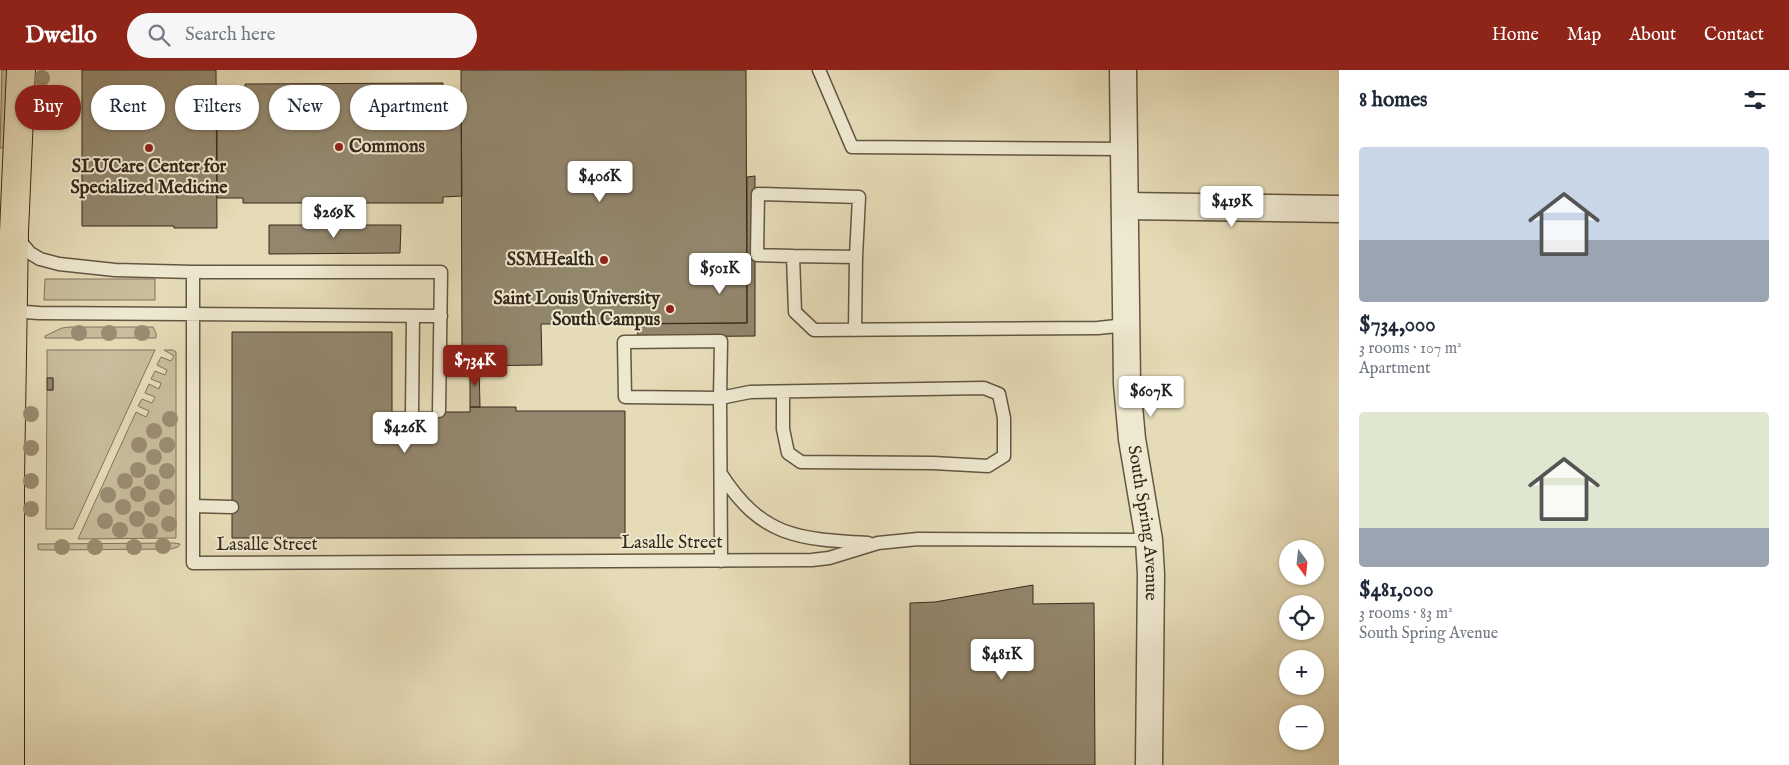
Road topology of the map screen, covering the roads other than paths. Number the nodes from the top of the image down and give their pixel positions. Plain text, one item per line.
1 (21, 70) edge
2 (819, 70) edge
3 (1124, 70) edge
4 (1124, 148) junction
5 (1124, 206) junction
6 (1339, 209) edge
7 (14, 232) junction
8 (793, 256) junction
9 (856, 257) junction
10 (193, 272) junction
11 (7, 308) edge
12 (192, 313) junction
13 (413, 316) junction
14 (441, 316) junction
15 (1126, 325) junction
16 (855, 330) junction
17 (783, 392) junction
18 (720, 398) junction
19 (412, 412) dead end
20 (439, 412) dead end
21 (720, 474) junction
22 (193, 506) junction
23 (232, 507) dead end
24 (1149, 540) junction
25 (878, 543) junction
26 (721, 561) junction
27 (10, 765) edge
28 (1149, 765) edge

1 - 7 main road
2 - 4 lane
3 - 4 street, South Spring Avenue
4 - 5 street, South Spring Avenue
5 - 6 street
5 - 15 street, South Spring Avenue
7 - 10 lane
7 - 11 main road
8 - 9 lane
8 - 9 lane
8 - 16 lane
9 - 16 lane
10 - 12 lane
10 - 14 lane
11 - 12 lane
11 - 27 main road
12 - 13 lane
12 - 22 lane
13 - 14 lane
13 - 19 lane
14 - 20 lane
15 - 16 lane
15 - 24 street, South Spring Avenue
17 - 17 lane
17 - 18 lane
18 - 18 lane
18 - 21 lane
21 - 25 lane
21 - 26 lane
22 - 23 lane
22 - 26 lane, Lasalle Street
24 - 25 lane, Lasalle Street
24 - 28 street, South Spring Avenue
25 - 26 lane, Lasalle Street

